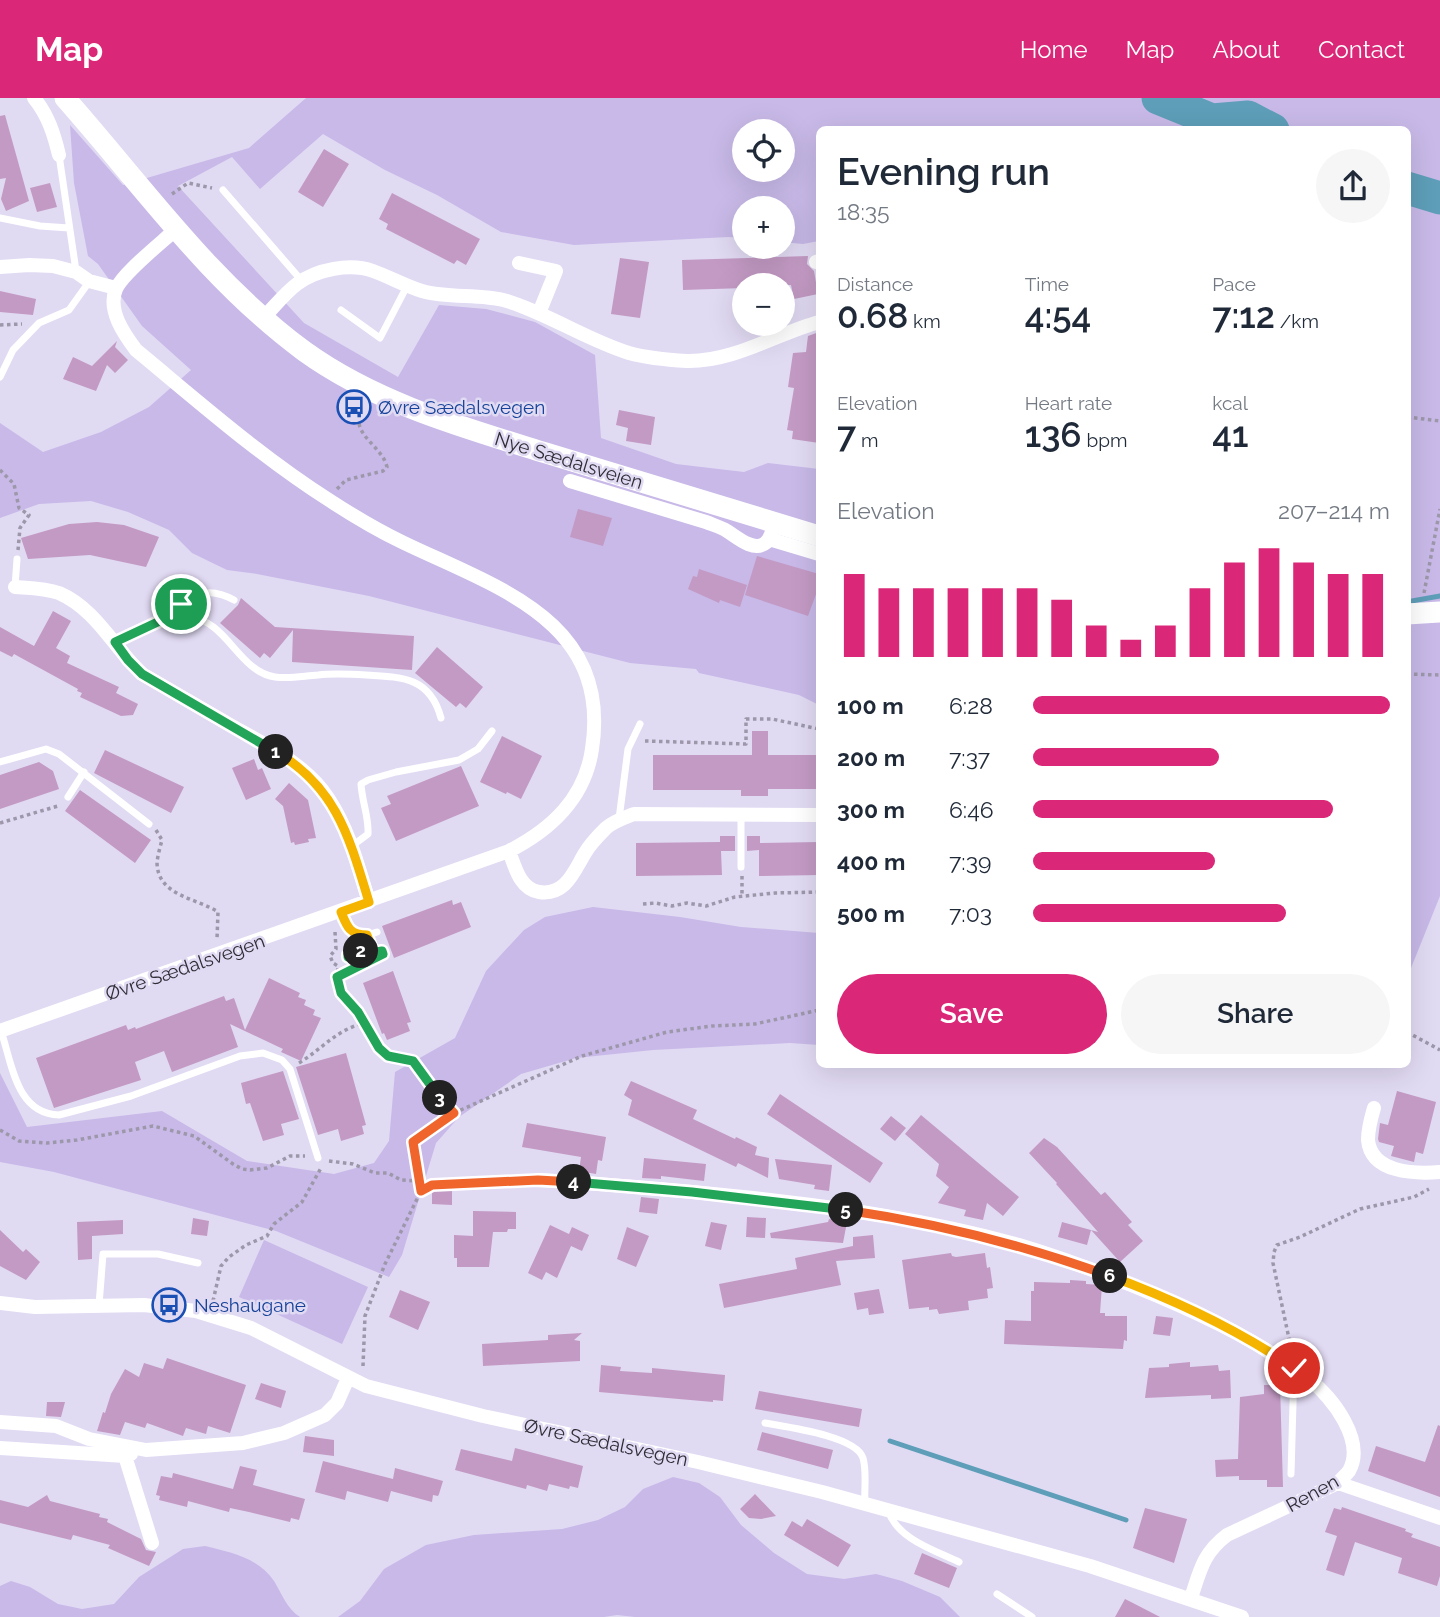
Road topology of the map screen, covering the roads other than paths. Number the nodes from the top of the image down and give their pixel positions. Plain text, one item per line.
1 (34, 98) edge
2 (65, 98) edge
3 (59, 155) joint
4 (223, 190) road end
5 (0, 218) edge
6 (69, 228) junction
7 (175, 230) junction
8 (519, 263) dead end
9 (0, 267) edge
10 (76, 272) junction
11 (89, 281) junction
12 (302, 281) junction
13 (407, 286) junction
14 (116, 288) junction
15 (341, 310) dead end
16 (539, 313) junction
17 (264, 318) junction
18 (816, 323) edge
19 (0, 377) edge
20 (570, 481) dead end
21 (772, 531) junction
22 (816, 536) edge
23 (816, 553) edge
24 (17, 559) road end
25 (15, 587) joint
26 (234, 600) dead end
27 (1440, 612) edge
28 (1411, 614) edge
29 (162, 620) junction
30 (115, 642) junction
31 (441, 718) dead end
32 (640, 724) dead end
33 (492, 730) dead end
34 (0, 762) edge
35 (84, 772) junction
36 (68, 797) road end
37 (741, 814) junction
38 (816, 815) edge
39 (619, 819) junction
40 (149, 824) road end
41 (352, 846) junction
42 (509, 851) junction
43 (741, 867) dead end
44 (369, 902) junction
45 (341, 912) junction
46 (377, 932) dead end
47 (1, 1031) edge
48 (1374, 1108) dead end
49 (317, 1155) road end
50 (1440, 1172) edge
51 (538, 1180) road end
52 (198, 1263) dead end
53 (0, 1303) edge
54 (99, 1305) junction
55 (1294, 1368) junction
56 (348, 1378) junction
57 (0, 1422) edge
58 (765, 1423) dead end
59 (0, 1448) edge
60 (146, 1450) junction
61 (125, 1456) junction
62 (1291, 1474) dead end
63 (1338, 1483) junction
64 (864, 1503) junction
65 (888, 1510) junction
66 (1440, 1518) edge
67 (152, 1543) dead end
68 (959, 1562) dead end
69 (997, 1594) dead end
70 (1191, 1598) junction
71 (1032, 1617) edge
72 (1242, 1617) edge

1 - 3 street
2 - 7 main road, Nye Sædalsveien
3 - 6 lane
4 - 12 lane
5 - 6 lane
6 - 10 lane
7 - 14 street
7 - 17 main road, Nye Sædalsveien
8 - 16 street
9 - 10 street
10 - 11 street
11 - 14 street
11 - 19 lane
12 - 13 street
12 - 17 street
13 - 15 lane
13 - 16 street
14 - 42 street, Øvre Sædalsvegen
16 - 18 street
17 - 21 main road, Nye Sædalsveien
20 - 21 street, Nye Sædalsveien
21 - 22 main road, Nye Sædalsveien
21 - 23 street, Nye Sædalsveien
24 - 25 lane
25 - 30 street
26 - 29 lane
27 - 28 main road
29 - 30 lane
29 - 31 lane
30 - 41 street
32 - 39 lane
33 - 41 lane
34 - 35 lane
35 - 36 lane
35 - 40 lane
37 - 38 street
37 - 39 street
37 - 43 lane
39 - 42 street
41 - 44 street
42 - 44 street, Øvre Sædalsvegen
44 - 45 street, Øvre Sædalsvegen
45 - 46 lane
45 - 47 street, Øvre Sædalsvegen
47 - 49 lane
48 - 50 street
51 - 55 street, Renen
52 - 54 lane
53 - 54 street, Øvre Sædalsvegen
54 - 56 street, Øvre Sædalsvegen
55 - 62 lane, Renen
55 - 63 street, Renen
56 - 60 street
56 - 64 street, Øvre Sædalsvegen
57 - 60 street
58 - 64 lane
59 - 61 street
60 - 61 street
61 - 67 street
63 - 66 street
63 - 70 street, Renen
64 - 65 street, Øvre Sædalsvegen
65 - 68 lane
65 - 70 street, Øvre Sædalsvegen
69 - 71 lane
70 - 72 street, Øvre Sædalsvegen

